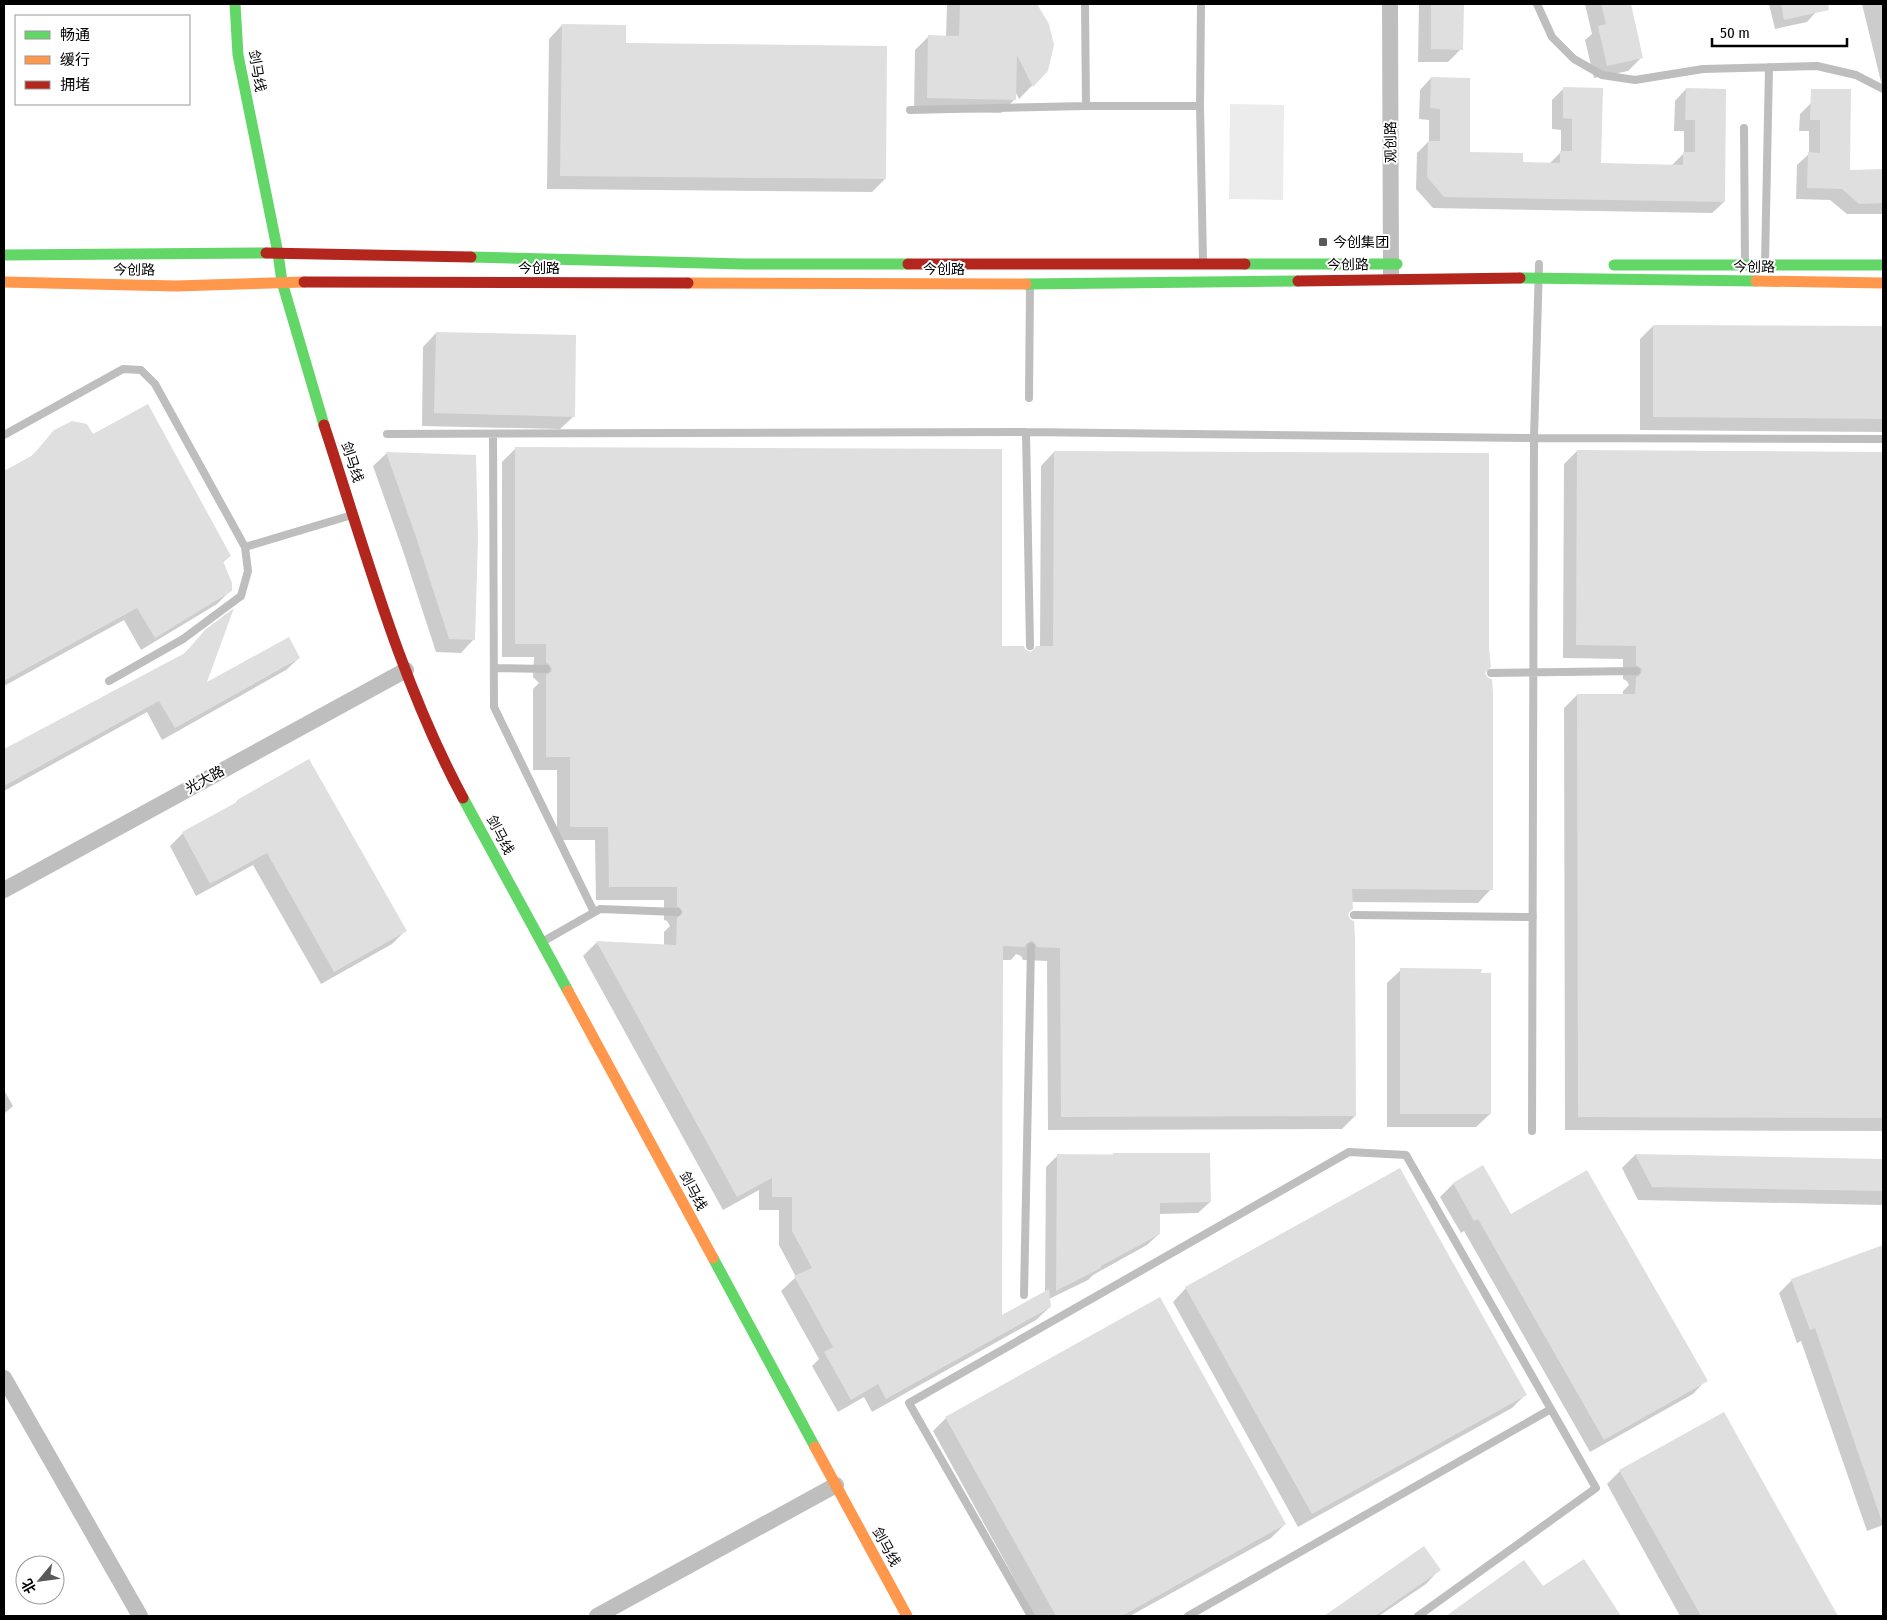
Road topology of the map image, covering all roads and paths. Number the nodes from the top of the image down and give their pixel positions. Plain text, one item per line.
1 (235, 4) edge
2 (1085, 4) edge
3 (1201, 4) edge
4 (1390, 4) edge
5 (1537, 4) edge
6 (1769, 67) junction
7 (1883, 88) edge
8 (1086, 106) junction
9 (1200, 106) junction
10 (910, 110) dead end
11 (1744, 128) dead end
12 (278, 253) junction
13 (4, 255) edge
14 (1203, 264) junction
15 (1412, 264) dead end
16 (1524, 264) dead end
17 (1544, 264) joint
18 (1598, 264) dead end
19 (1745, 265) junction
20 (1765, 265) junction
21 (1883, 265) edge
22 (1391, 272) junction
23 (1538, 279) junction
24 (4, 282) edge
25 (282, 282) junction
26 (1030, 284) junction
27 (1883, 284) edge
28 (1029, 398) dead end
29 (1026, 432) junction
30 (387, 434) dead end
31 (493, 434) junction
32 (4, 435) edge
33 (1534, 438) junction
34 (1883, 439) edge
35 (354, 515) junction
36 (245, 547) junction
37 (1030, 646) dead end
38 (494, 668) junction
39 (546, 669) dead end
40 (406, 670) junction
41 (1636, 670) dead end
42 (1533, 672) junction
43 (1491, 673) dead end
44 (109, 681) dead end
45 (4, 890) edge
46 (594, 912) junction
47 (677, 912) dead end
48 (1354, 915) dead end
49 (1532, 917) junction
50 (541, 943) junction
51 (1031, 947) dead end
52 (1532, 1132) dead end
53 (1024, 1295) dead end
54 (4, 1378) edge
55 (1551, 1409) junction
56 (836, 1485) junction
57 (140, 1616) edge
58 (597, 1616) edge
59 (907, 1616) edge
60 (1031, 1616) edge
61 (1188, 1616) edge
62 (1418, 1616) edge

1 - 12 main road, 剑马线
2 - 8 lane
3 - 9 lane
4 - 22 street, 观创路
5 - 6 lane
6 - 7 lane
6 - 20 lane
8 - 9 lane
8 - 10 lane
9 - 14 lane
11 - 19 lane
12 - 13 main road, 今创路
12 - 14 main road, 今创路
12 - 25 main road, 剑马线
14 - 22 main road, 今创路
15 - 22 main road, 今创路
16 - 17 main road
17 - 23 lane
18 - 19 main road, 今创路
19 - 20 main road, 今创路
20 - 21 main road, 今创路
22 - 23 main road, 今创路
22 - 26 main road, 今创路
23 - 27 main road, 今创路
23 - 33 lane
24 - 25 main road, 今创路
25 - 26 main road, 今创路
25 - 35 main road, 剑马线
26 - 28 lane
29 - 31 lane
29 - 33 lane
29 - 37 lane
30 - 31 lane
31 - 38 lane
32 - 36 lane
33 - 34 lane
33 - 42 lane
35 - 36 lane
35 - 40 main road, 剑马线
36 - 44 lane
38 - 39 lane
38 - 46 lane
40 - 45 street, 光大路
40 - 50 main road, 剑马线
41 - 42 lane
42 - 43 lane
42 - 49 lane
46 - 47 lane
46 - 50 lane
48 - 49 lane
49 - 52 lane
50 - 56 main road, 剑马线
51 - 53 lane
54 - 57 street
55 - 60 lane
55 - 61 lane
55 - 62 lane
56 - 58 street
56 - 59 main road, 剑马线

